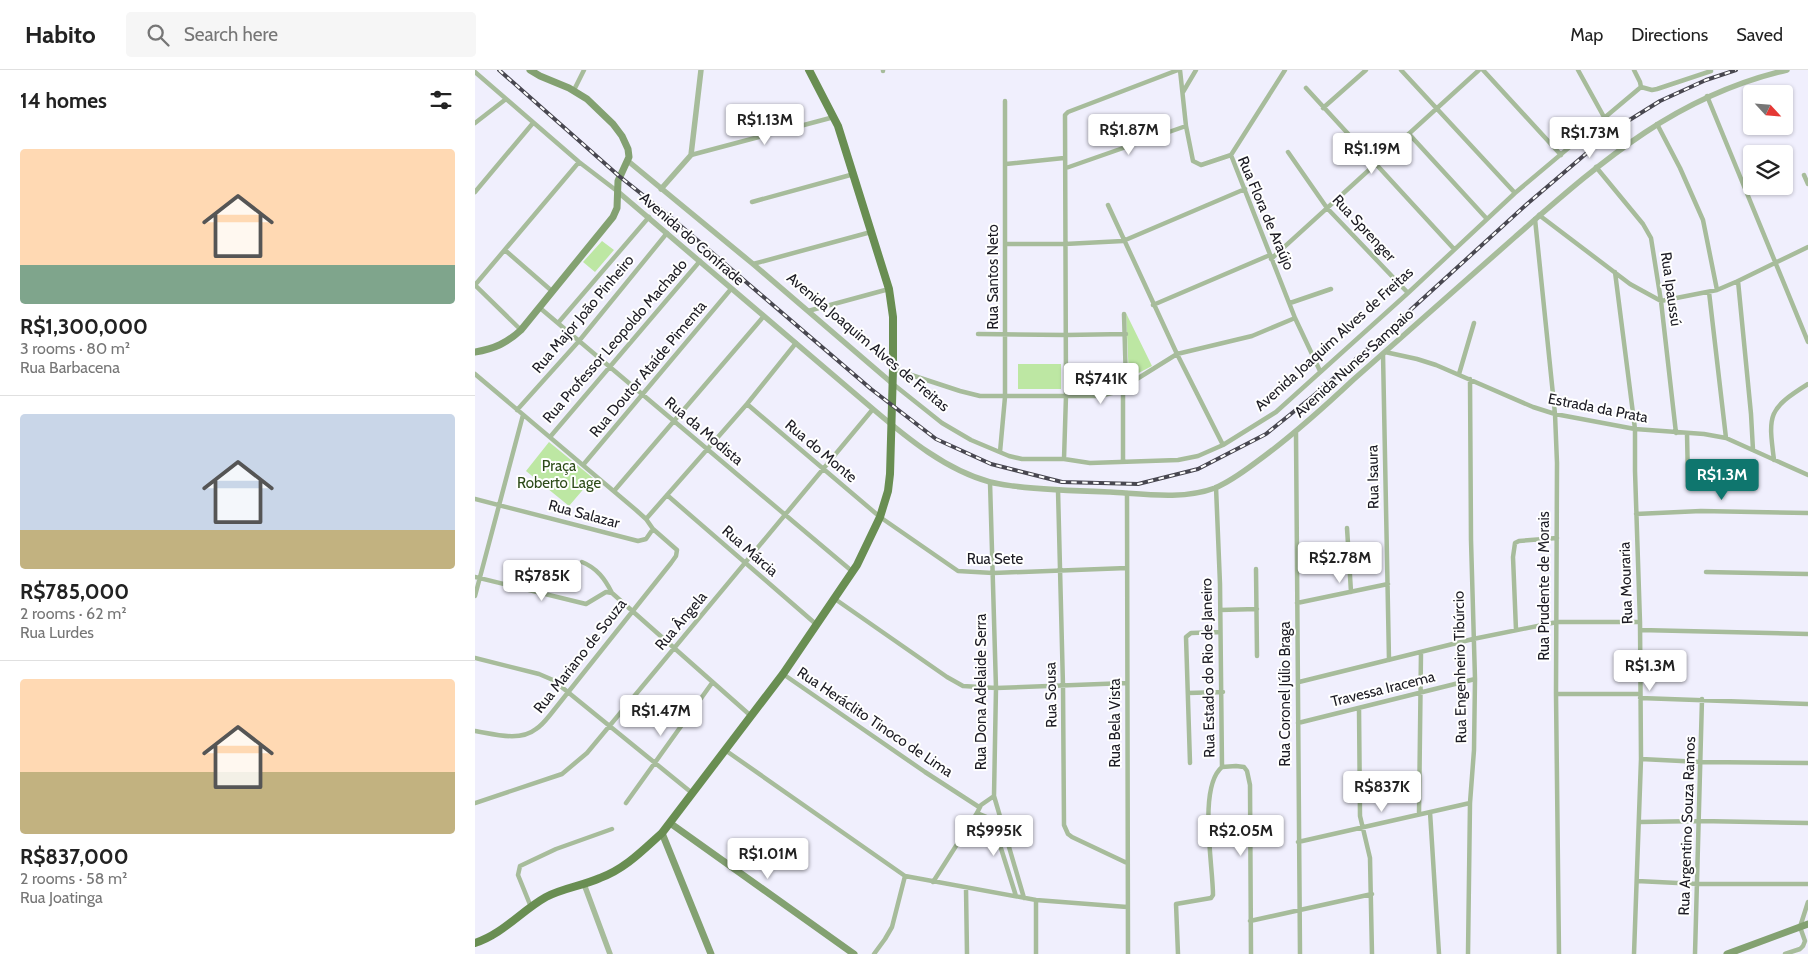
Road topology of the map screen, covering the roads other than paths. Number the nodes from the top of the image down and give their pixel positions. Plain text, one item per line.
1 (530, 70) edge
2 (584, 70) edge
3 (701, 70) edge
4 (809, 70) edge
5 (1179, 70) edge
6 (1197, 70) edge
7 (1285, 70) edge
8 (1366, 70) edge
9 (1401, 70) edge
10 (1481, 70) edge
11 (1579, 70) edge
12 (1635, 70) edge
13 (1787, 70) edge
14 (1711, 71) edge
15 (475, 72) edge
16 (1641, 87) junction
17 (1306, 88) dead end
18 (574, 90) junction
19 (1183, 92) junction
20 (1707, 96) junction
21 (506, 99) junction
22 (1005, 101) dead end
23 (1323, 108) junction
24 (1436, 109) junction
25 (834, 117) junction
26 (1604, 117) junction
27 (475, 123) edge
28 (533, 123) junction
29 (1657, 124) junction
30 (1186, 126) junction
31 (1409, 134) junction
32 (1288, 152) dead end
33 (691, 155) junction
34 (1231, 155) junction
35 (1561, 155) junction
36 (1064, 158) junction
37 (628, 161) junction
38 (579, 162) junction
39 (1006, 164) junction
40 (1375, 164) junction
41 (1596, 167) junction
42 (1066, 168) junction
43 (854, 174) junction
44 (1804, 175) dead end
45 (1808, 184) edge
46 (661, 189) junction
47 (1245, 189) junction
48 (617, 191) junction
49 (475, 192) edge
50 (1515, 193) junction
51 (752, 202) dead end
52 (1108, 205) dead end
53 (1327, 208) junction
54 (649, 217) junction
55 (1537, 217) junction
56 (1487, 219) junction
57 (871, 232) junction
58 (667, 233) junction
59 (1123, 241) junction
60 (1005, 244) junction
61 (1065, 244) junction
62 (1808, 247) edge
63 (1454, 248) junction
64 (506, 251) junction
65 (1271, 257) junction
66 (700, 261) junction
67 (1775, 262) junction
68 (753, 264) junction
69 (1615, 272) junction
70 (1738, 281) junction
71 (475, 285) edge
72 (731, 289) junction
73 (889, 289) junction
74 (1331, 289) dead end
75 (1717, 290) junction
76 (553, 292) junction
77 (1709, 292) junction
78 (1408, 293) junction
79 (1661, 301) junction
80 (1290, 303) junction
81 (1153, 305) junction
82 (540, 308) junction
83 (808, 311) junction
84 (1124, 314) dead end
85 (764, 316) junction
86 (1295, 318) junction
87 (558, 323) junction
88 (1475, 323) dead end
89 (521, 330) junction
90 (978, 334) dead end
91 (1126, 334) junction
92 (1005, 335) junction
93 (1067, 336) junction
94 (579, 341) junction
95 (1808, 342) edge
96 (796, 343) junction
97 (475, 352) edge
98 (1384, 353) junction
99 (1177, 354) junction
100 (610, 368) junction
101 (893, 369) junction
102 (1320, 371) junction
103 (475, 374) edge
104 (1459, 374) junction
105 (1470, 379) junction
106 (893, 384) junction
107 (1808, 384) edge
108 (1124, 385) junction
109 (642, 395) junction
110 (1066, 396) junction
111 (1005, 397) junction
112 (747, 404) junction
113 (873, 409) junction
114 (517, 410) junction
115 (1555, 414) junction
116 (523, 415) junction
117 (675, 422) junction
118 (892, 425) junction
119 (1635, 428) junction
120 (1296, 433) junction
121 (1676, 433) junction
122 (1687, 434) junction
123 (550, 437) junction
124 (1726, 438) junction
125 (1223, 445) junction
126 (708, 450) junction
127 (1753, 450) junction
128 (1000, 452) junction
129 (1064, 459) junction
130 (1774, 460) junction
131 (1123, 462) junction
132 (583, 465) junction
133 (822, 470) junction
134 (1808, 475) edge
135 (990, 482) junction
136 (1688, 482) dead end
137 (1216, 487) junction
138 (1058, 490) junction
139 (614, 491) junction
140 (1127, 493) junction
141 (667, 495) junction
142 (475, 499) edge
143 (499, 505) junction
144 (1808, 512) edge
145 (1637, 514) junction
146 (785, 515) junction
147 (880, 517) junction
148 (646, 519) junction
149 (1347, 528) dead end
150 (653, 529) junction
151 (1557, 538) junction
152 (582, 562) dead end
153 (745, 563) junction
154 (1127, 568) junction
155 (1256, 569) dead end
156 (1060, 571) junction
157 (853, 572) junction
158 (1706, 572) dead end
159 (993, 573) junction
160 (1808, 574) edge
161 (477, 577) edge
162 (1388, 584) junction
163 (1351, 592) junction
164 (612, 593) junction
165 (475, 596) edge
166 (835, 599) junction
167 (1297, 603) junction
168 (1257, 609) junction
169 (1220, 610) junction
170 (631, 611) junction
171 (1557, 622) junction
172 (1640, 622) junction
173 (817, 625) junction
174 (1516, 630) junction
175 (1640, 630) junction
176 (1220, 632) junction
177 (1808, 634) edge
178 (1473, 639) junction
179 (674, 649) junction
180 (1421, 652) junction
181 (1257, 656) dead end
182 (475, 658) edge
183 (1389, 660) junction
184 (783, 674) junction
185 (1475, 679) junction
186 (1299, 682) junction
187 (712, 683) junction
188 (1127, 683) junction
189 (1063, 686) junction
190 (996, 688) junction
191 (569, 691) junction
192 (1223, 692) junction
193 (1188, 693) junction
194 (1420, 693) junction
195 (1556, 694) junction
196 (1640, 696) junction
197 (1702, 699) junction
198 (1808, 704) edge
199 (1359, 708) junction
200 (751, 716) junction
201 (1298, 723) junction
202 (611, 726) junction
203 (475, 731) edge
204 (725, 750) junction
205 (1641, 759) junction
206 (655, 762) junction
207 (1701, 762) junction
208 (1190, 763) dead end
209 (1808, 763) edge
210 (1222, 767) junction
211 (693, 793) junction
212 (994, 796) junction
213 (475, 802) edge
214 (626, 803) dead end
215 (1471, 803) junction
216 (979, 807) junction
217 (1430, 812) junction
218 (977, 813) junction
219 (1419, 814) junction
220 (1700, 821) junction
221 (1640, 822) junction
222 (670, 823) junction
223 (1808, 823) edge
224 (1362, 827) junction
225 (612, 829) dead end
226 (662, 833) junction
227 (1298, 842) junction
228 (1127, 863) junction
229 (905, 876) junction
230 (1637, 881) junction
231 (933, 882) junction
232 (584, 884) junction
233 (1698, 884) junction
234 (1808, 884) edge
235 (966, 888) junction
236 (1372, 894) junction
237 (1016, 896) junction
238 (1024, 898) junction
239 (1036, 900) junction
240 (1808, 902) edge
241 (1127, 907) junction
242 (531, 908) junction
243 (1299, 910) junction
244 (1250, 921) junction
245 (1805, 925) edge
246 (475, 943) edge
247 (1797, 952) edge
248 (610, 954) edge
249 (711, 954) edge
250 (854, 954) edge
251 (874, 954) edge
252 (967, 954) edge
253 (1036, 954) edge
254 (1128, 954) edge
255 (1178, 954) edge
256 (1251, 954) edge
257 (1300, 954) edge
258 (1372, 954) edge
259 (1439, 954) edge
260 (1468, 954) edge
261 (1559, 954) edge
262 (1634, 954) edge
263 (1695, 954) edge
264 (1727, 954) edge
265 (1785, 954) edge

1 - 18 main road
2 - 18 street
3 - 33 street
4 - 25 main road
5 - 19 street, Rua Flora de Araújo
5 - 36 street
6 - 19 street
7 - 34 street
8 - 23 street
9 - 24 street
10 - 24 street
10 - 35 street
11 - 26 street
12 - 16 street
13 - 20 street, Avenida Nunes Sampaio
14 - 16 street
15 - 21 street, Avenida do Confrade
16 - 26 street, Avenida Joaquim Alves de Freitas
17 - 23 street
18 - 37 main road
19 - 30 street, Rua Flora de Araújo
20 - 29 street, Avenida Nunes Sampaio
20 - 67 street
21 - 27 street
21 - 28 street, Avenida do Confrade
22 - 39 street, Rua Santos Neto
23 - 40 street
24 - 31 street
24 - 50 street
25 - 33 street
25 - 43 main road
26 - 35 street, Avenida Joaquim Alves de Freitas
28 - 38 street, Avenida do Confrade
28 - 49 street
29 - 41 street, Avenida Nunes Sampaio
29 - 75 street
30 - 34 street, Rua Flora de Araújo
30 - 42 street
31 - 40 street
31 - 56 street
32 - 53 street, Rua Sprenger
33 - 46 street
34 - 47 street, Rua Flora de Araújo
35 - 50 street, Avenida Joaquim Alves de Freitas
36 - 39 street
36 - 42 street
37 - 46 street, Avenida Joaquim Alves de Freitas
37 - 48 main road
38 - 48 street, Avenida do Confrade
38 - 64 street
39 - 60 street, Rua Santos Neto
40 - 53 street
40 - 63 street
41 - 55 street, Avenida Nunes Sampaio
41 - 79 street, Rua Ipaussú
42 - 61 street
43 - 51 street
43 - 57 main road
44 - 45 street
46 - 68 street, Avenida Joaquim Alves de Freitas
47 - 59 street
47 - 65 street, Rua Flora de Araújo
48 - 54 street, Avenida do Confrade
48 - 76 main road
50 - 56 street, Avenida Joaquim Alves de Freitas
52 - 59 street
53 - 65 street
53 - 78 street, Rua Sprenger
54 - 58 street, Avenida do Confrade
54 - 87 street
55 - 69 street
55 - 98 street, Avenida Nunes Sampaio
55 - 115 street, Rua Prudente de Morais
56 - 63 street, Avenida Joaquim Alves de Freitas
57 - 68 street
57 - 73 main road
58 - 66 street, Avenida do Confrade
58 - 94 street, Rua Major João Pinheiro
59 - 61 street
59 - 81 street
60 - 61 street
60 - 92 street, Rua Santos Neto
61 - 93 street
62 - 67 street
63 - 78 street, Avenida Joaquim Alves de Freitas
64 - 71 street
64 - 76 street
65 - 80 street, Rua Flora de Araújo
65 - 81 street
66 - 72 street, Avenida do Confrade
66 - 100 street, Rua Professor Leopoldo Machado
67 - 70 street
67 - 95 street
68 - 83 street, Avenida Joaquim Alves de Freitas
69 - 79 street
69 - 119 street, Rua Mouraria
70 - 75 street
70 - 127 street
71 - 89 street
72 - 85 street, Avenida do Confrade
72 - 109 street, Rua Doutor Ataíde Pimenta
73 - 83 street
73 - 101 main road
74 - 80 street
75 - 77 street
76 - 82 main road
77 - 79 street
77 - 124 street
78 - 102 street, Avenida Joaquim Alves de Freitas
79 - 121 street, Rua Ipaussú
80 - 86 street, Rua Flora de Araújo
81 - 99 street
82 - 87 street, Rua da Modista
82 - 89 main road
83 - 106 street, Avenida Joaquim Alves de Freitas
84 - 91 street
85 - 96 street, Avenida do Confrade
85 - 117 street
86 - 99 street
86 - 102 street, Rua Flora de Araújo
87 - 94 street, Rua da Modista
88 - 104 street
89 - 97 main road
90 - 92 street
91 - 93 street
91 - 108 street
92 - 93 street
92 - 111 street, Rua Santos Neto
93 - 110 street
94 - 100 street, Rua da Modista
94 - 114 street, Rua Major João Pinheiro
96 - 112 street
96 - 113 street, Avenida do Confrade
98 - 104 street, Estrada da Prata
98 - 120 street, Avenida Nunes Sampaio
98 - 162 street, Rua Isaura
99 - 108 street
99 - 125 street
100 - 109 street, Rua da Modista
100 - 123 street, Rua Professor Leopoldo Machado
101 - 106 main road
101 - 111 street
102 - 125 street, Avenida Joaquim Alves de Freitas
103 - 114 street
104 - 105 street, Estrada da Prata
105 - 115 street, Estrada da Prata
105 - 178 street, Rua Engenheiro Tibúrcio
106 - 118 main road
106 - 128 street, Avenida Joaquim Alves de Freitas
107 - 130 street
108 - 110 street
108 - 131 street
109 - 117 street, Rua da Modista
109 - 132 street, Rua Doutor Ataíde Pimenta
110 - 111 street
110 - 129 street
111 - 128 street, Rua Santos Neto
112 - 126 street
112 - 133 street, Rua do Monte
113 - 118 street, Avenida do Confrade
113 - 133 street, Rua Ângela
114 - 116 street
115 - 119 street, Estrada da Prata
115 - 151 street, Rua Prudente de Morais
116 - 123 street
116 - 143 street
117 - 126 street, Rua da Modista
117 - 139 street
118 - 135 street, Avenida Nunes Sampaio
118 - 147 main road
119 - 121 street, Estrada da Prata
119 - 145 street, Rua Mouraria
120 - 137 street, Avenida Nunes Sampaio
120 - 167 street, Rua Coronel Júlio Braga
121 - 122 street, Estrada da Prata
122 - 124 street, Estrada da Prata
122 - 136 street
123 - 132 street
124 - 127 street, Estrada da Prata
125 - 131 street, Avenida Joaquim Alves de Freitas
126 - 141 street
126 - 146 street, Rua da Modista
127 - 130 street, Estrada da Prata
128 - 129 street, Avenida Joaquim Alves de Freitas
129 - 131 street, Avenida Joaquim Alves de Freitas
130 - 134 street, Estrada da Prata
132 - 139 street
133 - 146 street, Rua Ângela
133 - 147 street, Rua do Monte
135 - 138 street, Avenida Nunes Sampaio
135 - 159 street, Rua Dona Adelaide Serra
137 - 140 street, Avenida Nunes Sampaio
137 - 169 street, Rua Estado do Rio de Janeiro
138 - 140 street, Avenida Nunes Sampaio
138 - 156 street, Rua Sousa
139 - 148 street
140 - 154 street, Rua Bela Vista
141 - 148 street
141 - 153 street, Rua Márcia
142 - 143 street, Rua Salazar
143 - 150 street, Rua Salazar
143 - 161 street
144 - 145 street
145 - 172 street, Rua Mouraria
146 - 153 street, Rua Ângela
146 - 157 street, Rua da Modista
147 - 157 main road
147 - 159 street, Rua Sete
148 - 150 street
149 - 163 street
150 - 170 street, Rua Mariano de Souza
151 - 171 street, Rua Prudente de Morais
151 - 174 street
152 - 164 street
153 - 173 street, Rua Márcia
153 - 179 street, Rua Ângela
154 - 156 street, Rua Sete
154 - 188 street, Rua Bela Vista
155 - 168 street
156 - 159 street, Rua Sete
156 - 189 street, Rua Sousa
157 - 166 main road
158 - 160 street
159 - 190 street, Rua Dona Adelaide Serra
161 - 164 street
161 - 165 street
162 - 163 street
162 - 183 street, Rua Isaura
163 - 167 street
164 - 170 street
166 - 173 main road
166 - 190 street
167 - 186 street, Rua Coronel Júlio Braga
168 - 169 street
168 - 181 street
169 - 176 street, Rua Estado do Rio de Janeiro
170 - 179 street
170 - 191 street, Rua Mariano de Souza
171 - 172 street
171 - 174 street
171 - 195 street, Rua Prudente de Morais
172 - 175 street, Rua Mouraria
173 - 184 main road
174 - 178 street
175 - 177 street
175 - 196 street, Rua Mouraria
176 - 192 street, Rua Estado do Rio de Janeiro
176 - 193 street
178 - 180 street
178 - 185 street, Rua Engenheiro Tibúrcio
179 - 187 street
179 - 202 street, Rua Ângela
180 - 183 street
180 - 194 street
182 - 191 street
183 - 186 street
184 - 200 main road
184 - 216 street, Rua Heráclito Tinoco de Lima
185 - 194 street, Travessa Iracema
185 - 215 street, Rua Engenheiro Tibúrcio
186 - 201 street, Rua Coronel Júlio Braga
187 - 200 street
187 - 206 street
188 - 189 street
188 - 228 street, Rua Bela Vista
189 - 190 street
189 - 228 street, Rua Sousa
190 - 212 street, Rua Dona Adelaide Serra
191 - 202 street
191 - 203 street, Rua Mariano de Souza
192 - 193 street
192 - 210 street, Rua Estado do Rio de Janeiro
193 - 208 street
194 - 199 street, Travessa Iracema
194 - 219 street
195 - 196 street
195 - 261 street, Rua Prudente de Morais
196 - 197 street
196 - 205 street, Rua Mouraria
197 - 198 street
197 - 207 street, Rua Argentino Souza Ramos
199 - 201 street, Travessa Iracema
199 - 224 street
200 - 204 main road
201 - 227 street, Rua Coronel Júlio Braga
202 - 206 street
202 - 213 street, Rua Ângela
204 - 211 main road
204 - 229 street
205 - 207 street
205 - 221 street, Rua Mouraria
206 - 211 street
206 - 214 street
207 - 209 street
207 - 220 street, Rua Argentino Souza Ramos
210 - 244 street
210 - 255 street, Rua Estado do Rio de Janeiro
211 - 222 main road
212 - 216 street
212 - 238 street, Rua Dona Adelaide Serra
215 - 217 street
215 - 260 street, Rua Engenheiro Tibúrcio
216 - 218 street
217 - 219 street
217 - 259 street
218 - 231 street
218 - 237 street
219 - 224 street
220 - 221 street
220 - 223 street
220 - 233 street, Rua Argentino Souza Ramos
221 - 230 street, Rua Mouraria
222 - 226 main road
222 - 250 main road
224 - 227 street
224 - 236 street
225 - 242 street
226 - 232 main road
226 - 249 main road
227 - 243 street, Rua Coronel Júlio Braga
228 - 241 street, Rua Bela Vista
229 - 231 street
229 - 251 street
230 - 233 street
230 - 262 street, Rua Mouraria
231 - 235 street
232 - 242 main road
232 - 248 street
233 - 234 street
233 - 263 street, Rua Argentino Souza Ramos
235 - 237 street
235 - 252 street
236 - 243 street
236 - 258 street
237 - 238 street
238 - 239 street
239 - 241 street
239 - 253 street
240 - 245 street
241 - 254 street, Rua Bela Vista
242 - 246 main road
243 - 244 street
243 - 257 street, Rua Coronel Júlio Braga
244 - 256 street
245 - 247 street
245 - 264 main road
247 - 265 street

